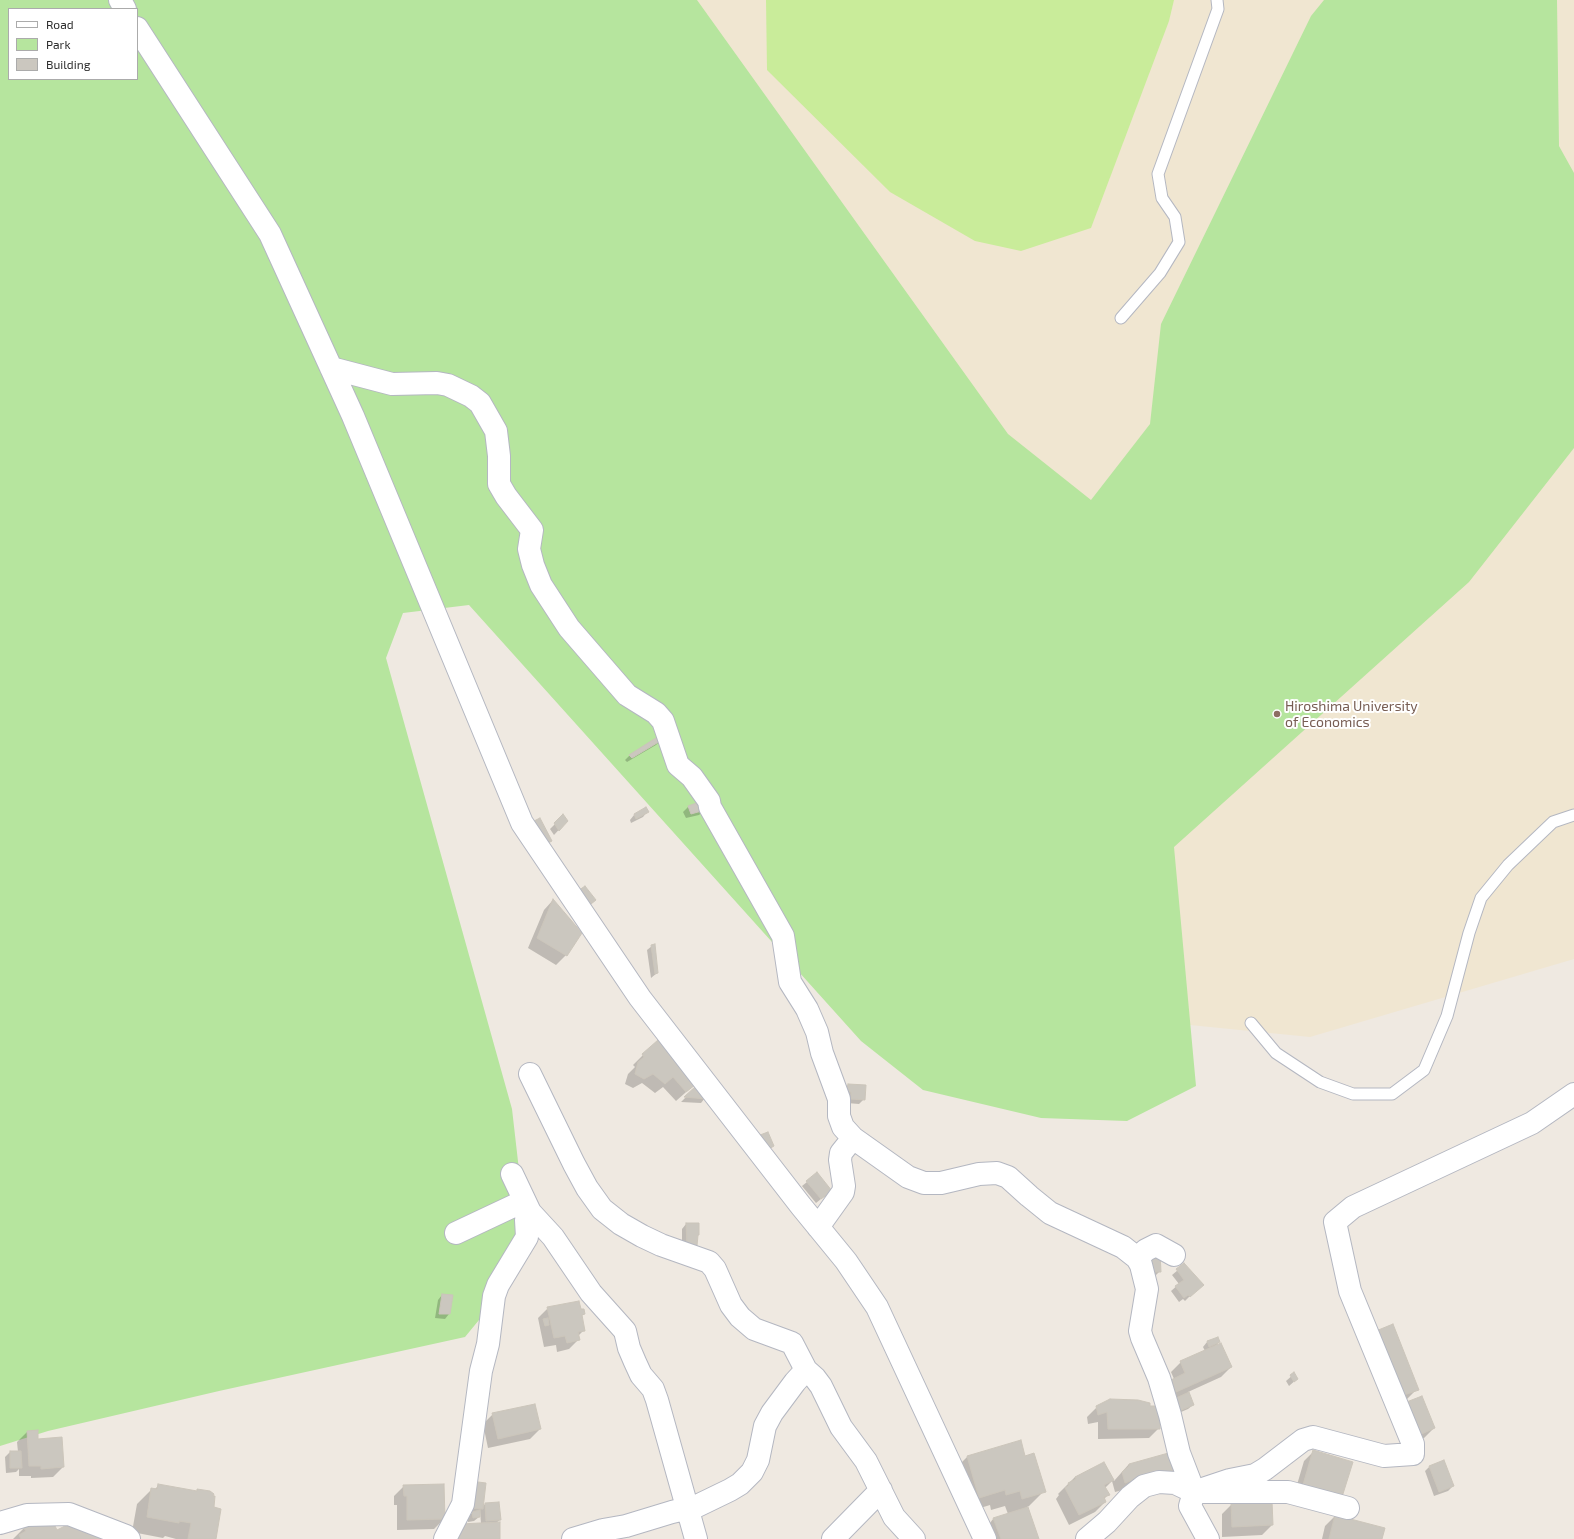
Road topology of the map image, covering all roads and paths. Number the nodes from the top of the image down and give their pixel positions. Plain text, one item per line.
1 (1217, 0) edge
2 (138, 30) edge
3 (1121, 318) dead end
4 (331, 368) junction
5 (1574, 815) edge
6 (1251, 1023) dead end
7 (530, 1074) dead end
8 (1574, 1094) edge
9 (853, 1138) junction
10 (512, 1174) dead end
11 (527, 1207) junction
12 (818, 1227) junction
13 (456, 1233) dead end
14 (1174, 1255) dead end
15 (1137, 1258) junction
16 (806, 1370) junction
17 (881, 1490) junction
18 (1194, 1492) junction
19 (688, 1508) junction
20 (1348, 1508) dead end
21 (0, 1523) edge
22 (129, 1539) edge
23 (445, 1539) edge
24 (573, 1539) edge
25 (696, 1539) edge
26 (833, 1539) edge
27 (913, 1539) edge
28 (985, 1539) edge
29 (1087, 1539) edge
30 (1208, 1539) edge

1 - 3 lane
2 - 4 street
4 - 9 street
4 - 12 street
5 - 6 lane
7 - 16 street
8 - 18 street
9 - 12 street
9 - 15 street
10 - 11 street
11 - 13 street
11 - 19 street
11 - 23 street
12 - 28 street
14 - 15 street
15 - 18 street
16 - 17 street
16 - 19 street
17 - 26 street
17 - 27 street
18 - 20 street
18 - 29 street
18 - 30 street
19 - 24 street
19 - 25 street
21 - 22 street

